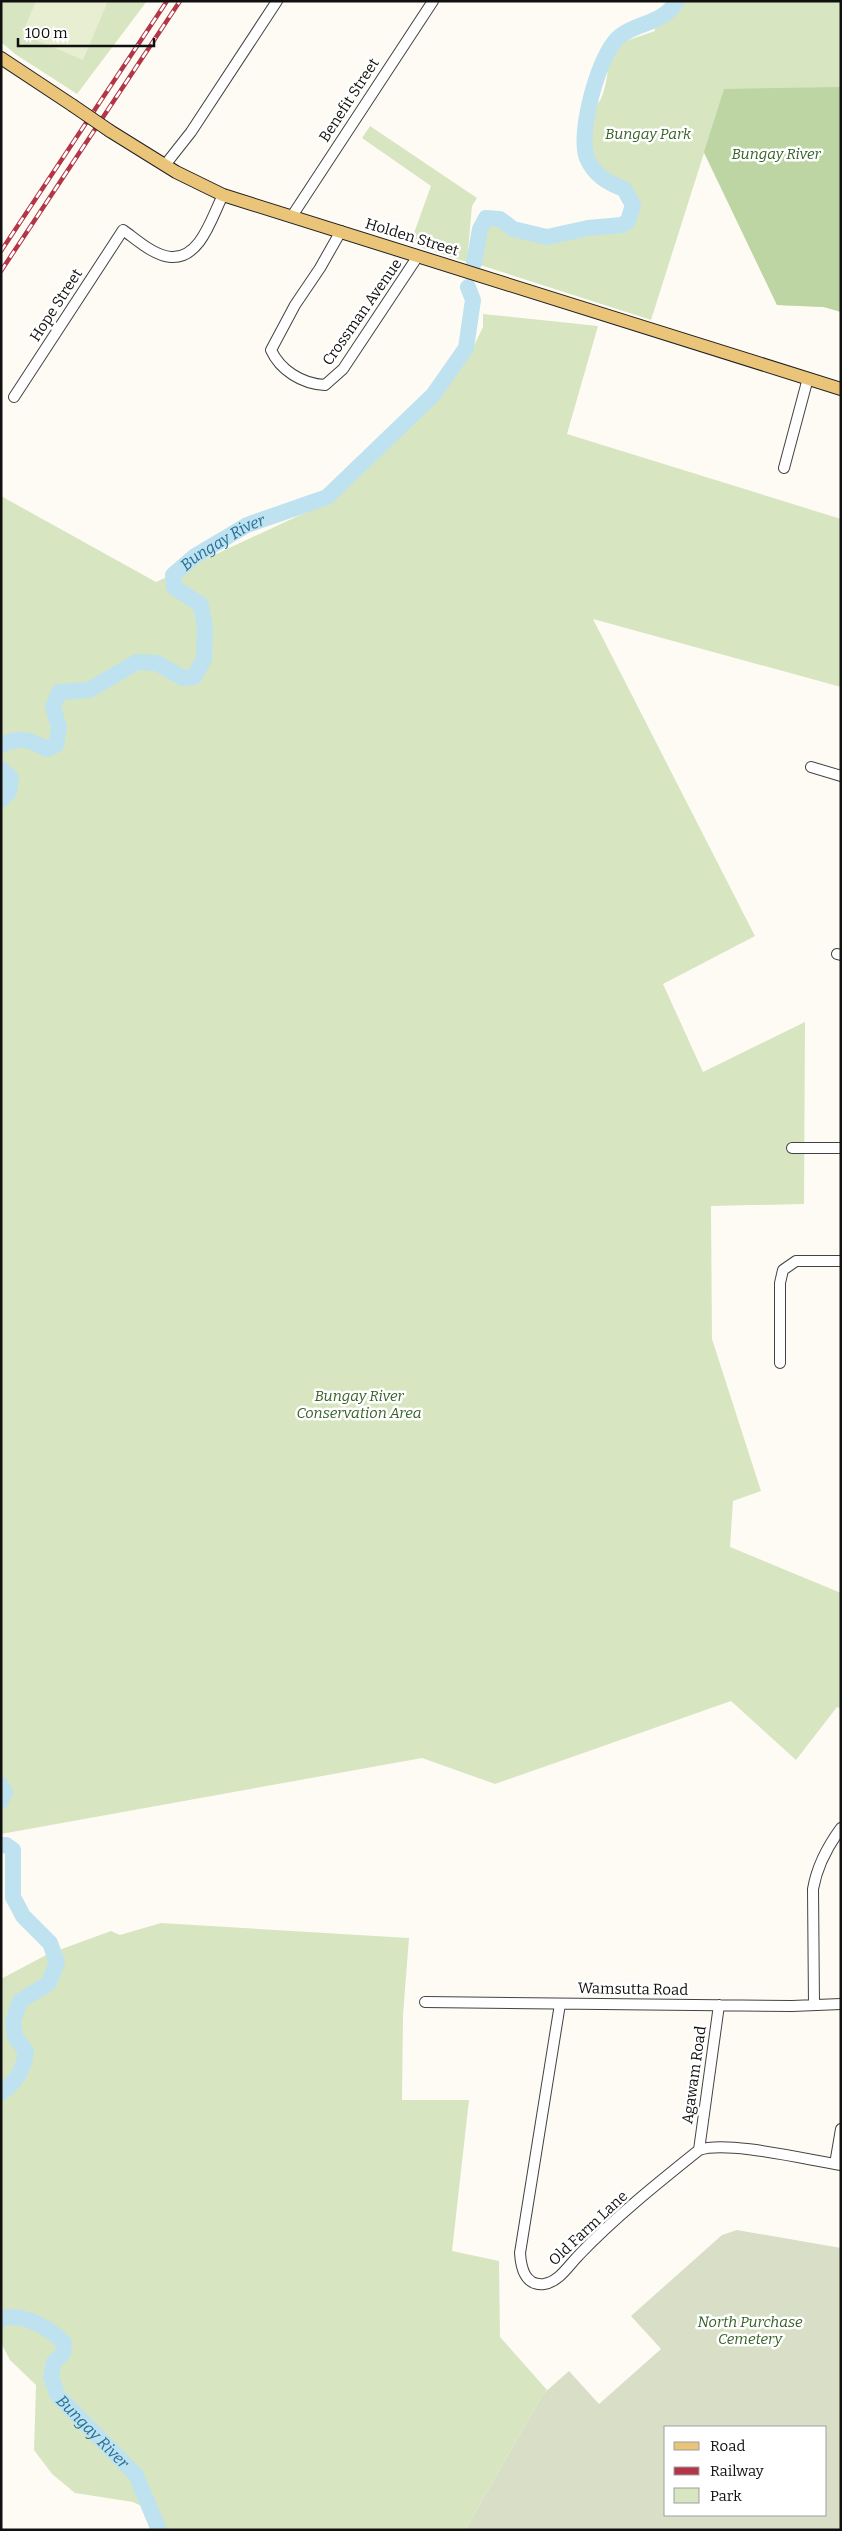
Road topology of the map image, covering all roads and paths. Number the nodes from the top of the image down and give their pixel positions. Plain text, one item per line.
1 (277, 1) edge
2 (433, 1) edge
3 (1, 58) edge
4 (165, 165) junction
5 (223, 195) junction
6 (292, 216) junction
7 (341, 231) junction
8 (418, 256) junction
9 (808, 378) junction
10 (841, 388) edge
11 (14, 397) dead end
12 (784, 468) dead end
13 (811, 767) dead end
14 (841, 776) edge
15 (792, 1148) dead end
16 (841, 1148) edge
17 (841, 1261) edge
18 (780, 1363) dead end
19 (841, 1828) edge
20 (425, 2002) dead end
21 (560, 2004) junction
22 (841, 2004) edge
23 (719, 2005) junction
24 (814, 2006) junction
25 (841, 2129) edge
26 (699, 2150) junction
27 (838, 2165) edge

1 - 4 street
2 - 6 street, Benefit Street
3 - 4 main road, Holden Street, bridge
4 - 5 main road, Holden Street
5 - 6 main road, Holden Street
5 - 11 street, Hope Street
6 - 7 main road, Holden Street
7 - 8 main road, Holden Street
7 - 8 street, Crossman Avenue
8 - 9 main road, Holden Street
9 - 10 main road, Holden Street
9 - 12 street
13 - 14 street
15 - 16 street
17 - 18 street
19 - 24 street
20 - 21 street, Wamsutta Road
21 - 23 street, Wamsutta Road
21 - 26 street, Old Farm Lane
22 - 24 street, Wamsutta Road
23 - 24 street, Wamsutta Road
23 - 26 street, Agawam Road
25 - 27 street
26 - 27 street

